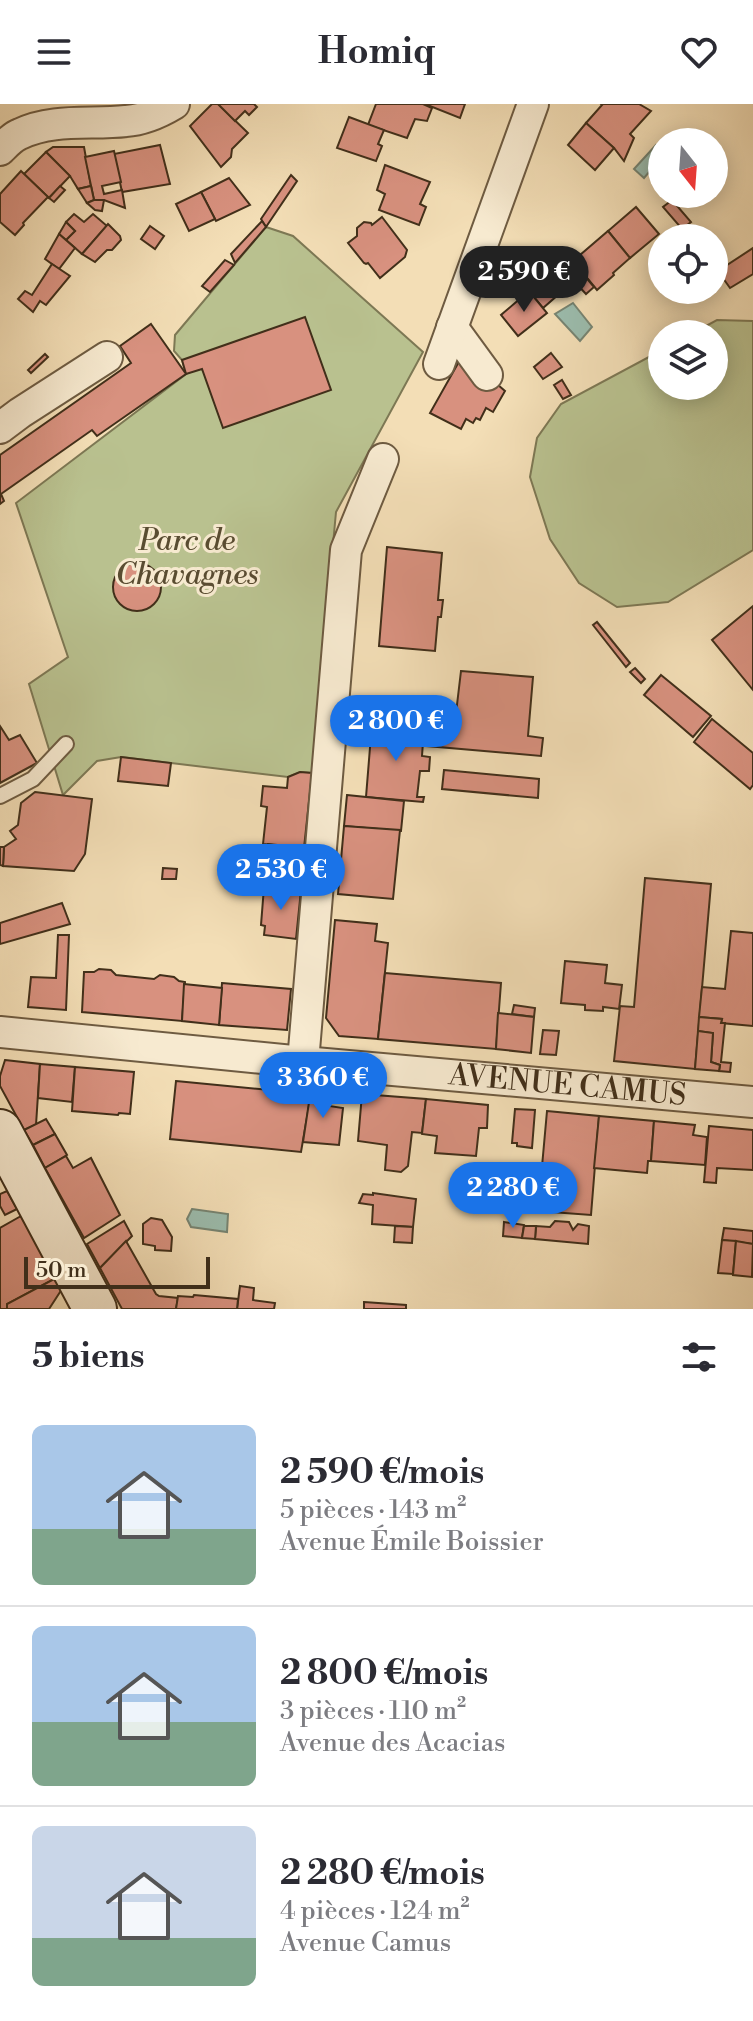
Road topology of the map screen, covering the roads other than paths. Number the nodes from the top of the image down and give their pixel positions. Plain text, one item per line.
1 (174, 104) edge
2 (533, 104) edge
3 (0, 150) edge
4 (452, 327) junction
5 (107, 357) dead end
6 (439, 364) dead end
7 (487, 375) dead end
8 (0, 428) edge
9 (383, 459) dead end
10 (66, 744) dead end
11 (0, 796) edge
12 (0, 1032) edge
13 (303, 1062) junction
14 (753, 1102) edge
15 (0, 1131) edge
16 (95, 1309) edge

1 - 3 street
2 - 4 street
4 - 6 street
4 - 7 street
5 - 8 street
9 - 13 street
10 - 11 lane
12 - 13 street, AVENUE CAMUS
13 - 14 street, AVENUE CAMUS
15 - 16 main road

